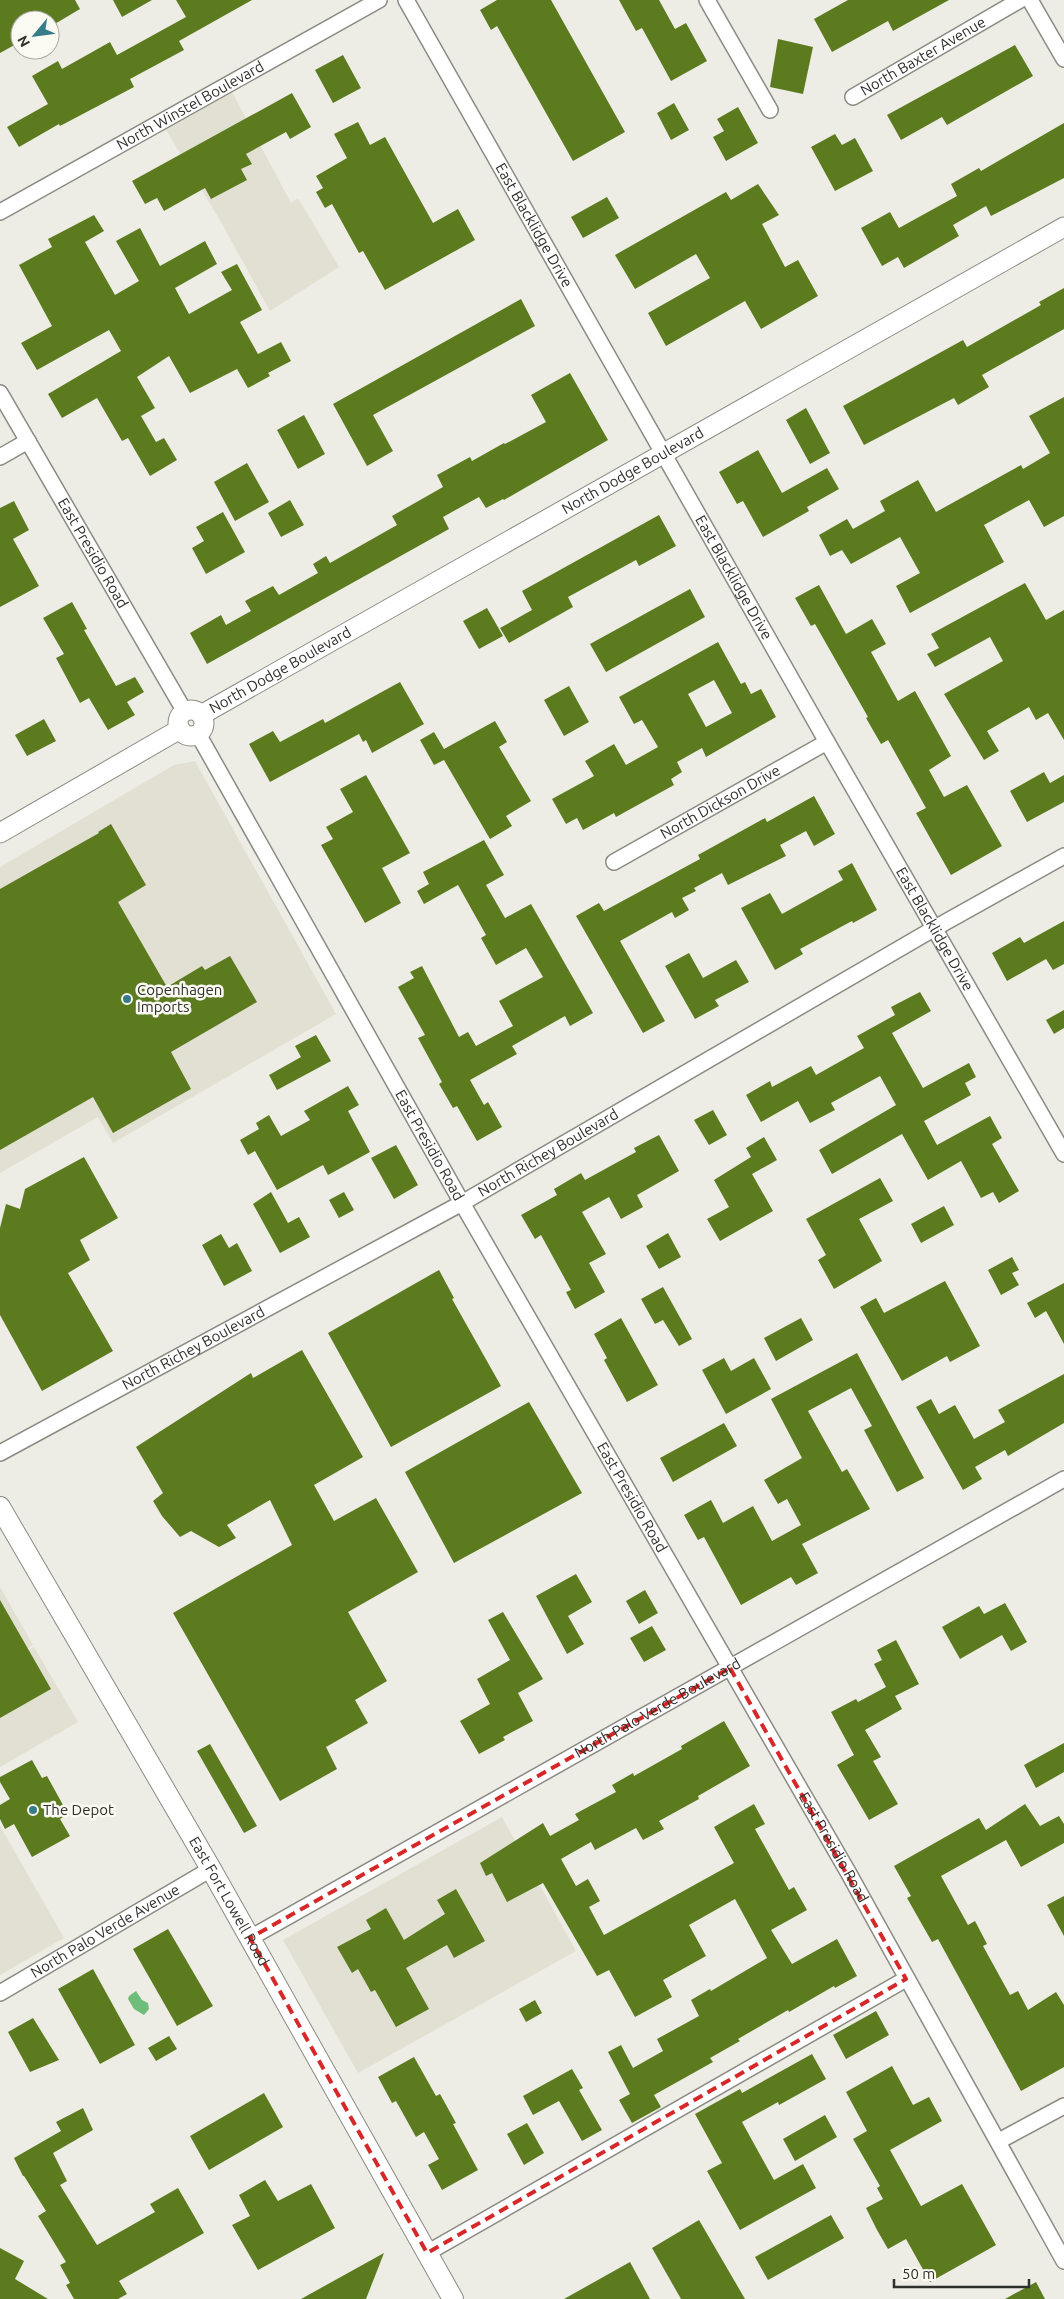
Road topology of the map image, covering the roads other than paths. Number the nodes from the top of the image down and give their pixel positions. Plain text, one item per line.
1 (379, 0) edge
2 (406, 0) edge
3 (707, 0) edge
4 (1020, 0) edge
5 (1030, 0) edge
6 (1064, 59) edge
7 (853, 97) dead end
8 (770, 110) dead end
9 (0, 212) edge
10 (1064, 227) edge
11 (0, 393) edge
12 (28, 441) junction
13 (664, 454) junction
14 (0, 457) edge
15 (191, 723) junction
16 (827, 742) junction
17 (0, 833) edge
18 (1064, 856) edge
19 (614, 862) dead end
20 (935, 928) junction
21 (1064, 1154) edge
22 (462, 1202) junction
23 (0, 1453) edge
24 (1064, 1479) edge
25 (0, 1507) edge
26 (730, 1668) junction
27 (211, 1868) junction
28 (250, 1938) junction
29 (906, 1979) junction
30 (0, 1993) edge
31 (1064, 2106) edge
32 (999, 2142) junction
33 (427, 2253) junction
34 (1064, 2261) edge
35 (453, 2299) edge

1 - 9 street, North Winstel Boulevard
2 - 13 street, East Blacklidge Drive
3 - 8 street
4 - 7 street, North Baxter Avenue
5 - 6 street
10 - 13 street, North Dodge Boulevard
11 - 12 street, East Presidio Road
12 - 14 street
12 - 15 street, East Presidio Road
13 - 15 street, North Dodge Boulevard
13 - 16 street, East Blacklidge Drive
15 - 17 street, North Dodge Boulevard
15 - 22 street, East Presidio Road
16 - 19 street, North Dickson Drive
16 - 20 street, East Blacklidge Drive
18 - 20 street, North Richey Boulevard
20 - 21 street, East Blacklidge Drive
20 - 22 street, North Richey Boulevard
22 - 23 street, North Richey Boulevard
22 - 26 street, East Presidio Road
24 - 26 street, North Palo Verde Boulevard
25 - 27 main road, East Fort Lowell Road
26 - 28 street, North Palo Verde Boulevard
26 - 29 street, East Presidio Road
27 - 28 main road, East Fort Lowell Road
27 - 30 street, North Palo Verde Avenue
28 - 33 main road, East Fort Lowell Road
29 - 32 street, East Presidio Road
29 - 33 street
31 - 32 street
32 - 34 street, East Presidio Road
33 - 35 main road, East Fort Lowell Road

